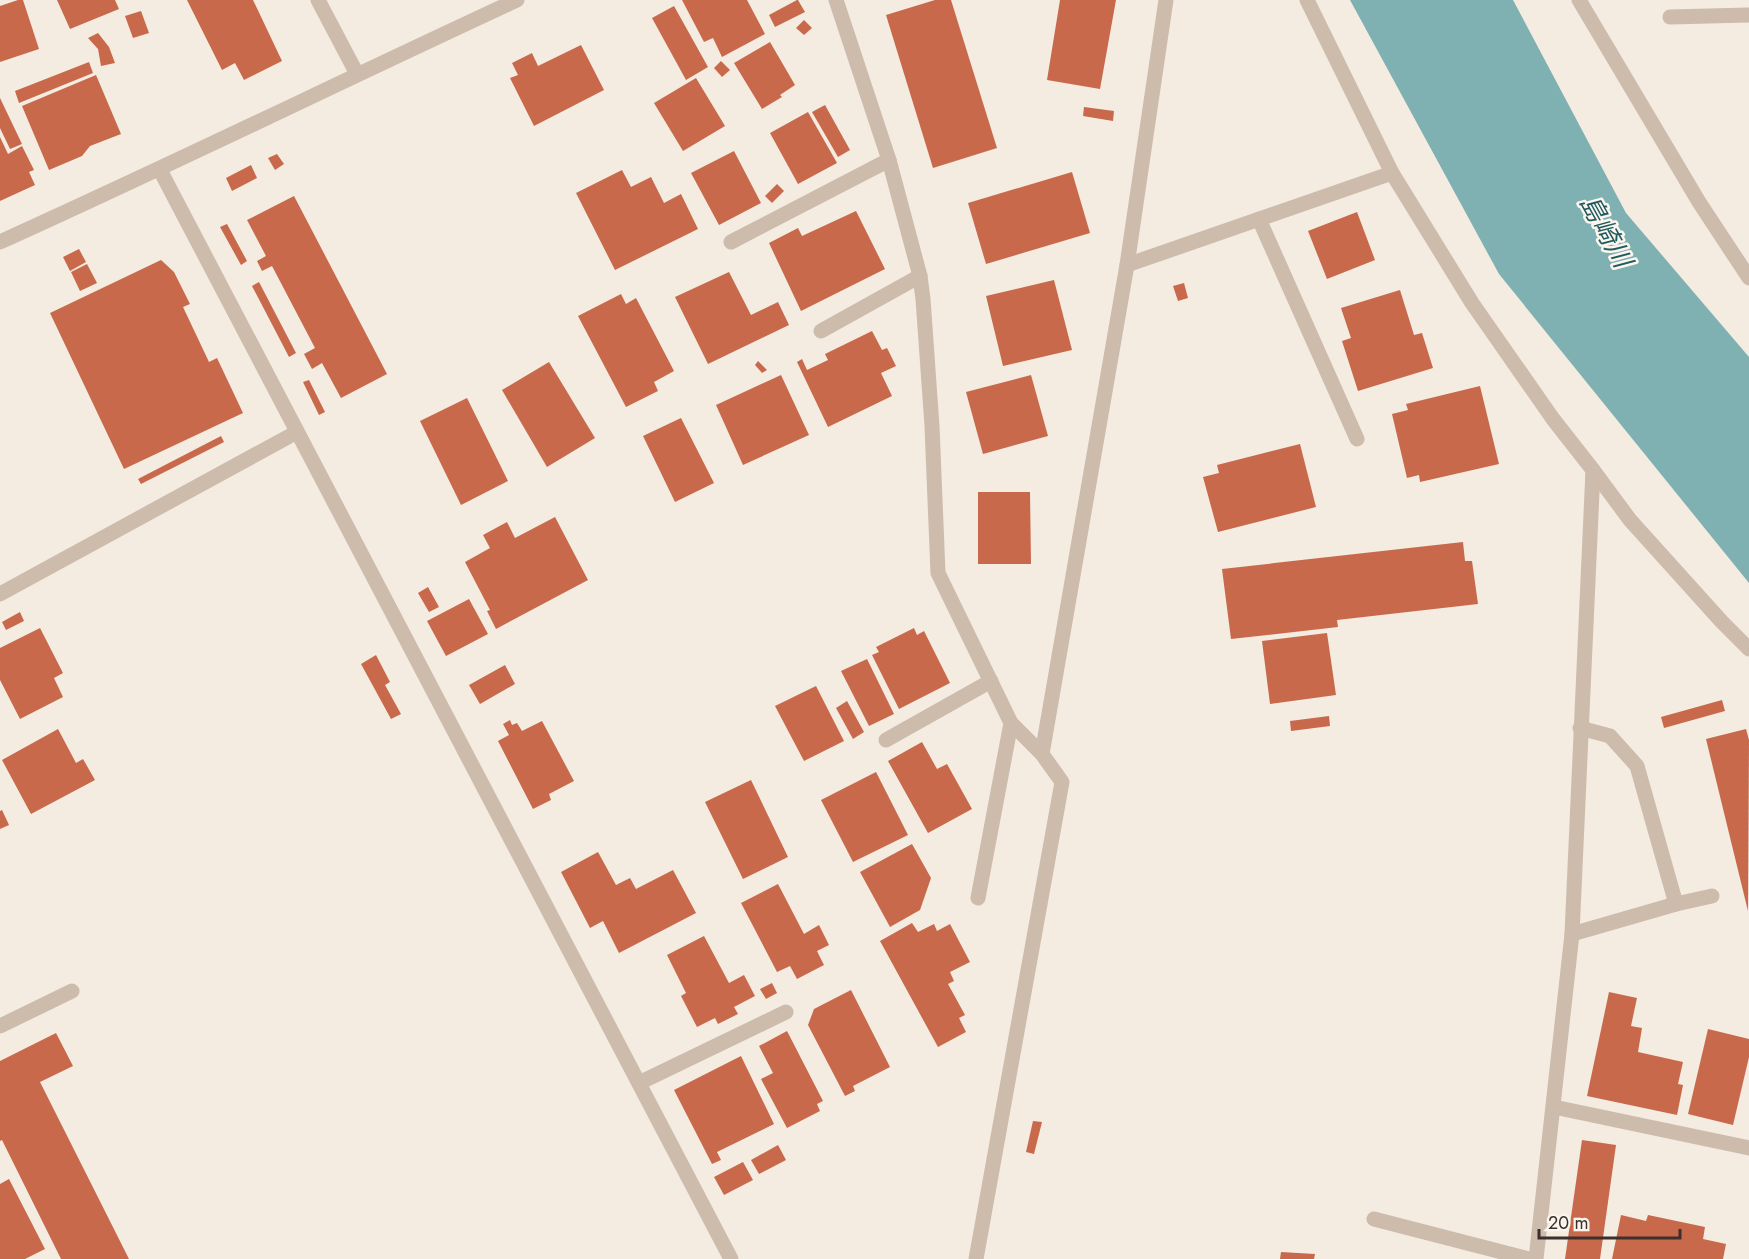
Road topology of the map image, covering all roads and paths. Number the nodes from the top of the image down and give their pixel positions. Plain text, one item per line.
1 (318, 0) edge
2 (517, 0) edge
3 (836, 0) edge
4 (1166, 0) edge
5 (1307, 0) edge
6 (1579, 0) edge
7 (1749, 15) edge
8 (1670, 17) dead end
9 (357, 74) junction
10 (889, 160) junction
11 (160, 170) junction
12 (1392, 173) junction
13 (1259, 219) junction
14 (0, 242) edge
15 (731, 242) dead end
16 (1127, 265) junction
17 (920, 276) junction
18 (1749, 278) edge
19 (821, 331) dead end
20 (297, 432) junction
21 (1357, 439) dead end
22 (1593, 470) junction
23 (0, 594) edge
24 (1749, 649) edge
25 (991, 681) junction
26 (1011, 723) junction
27 (1581, 728) junction
28 (886, 740) dead end
29 (1042, 754) junction
30 (1712, 896) dead end
31 (978, 898) dead end
32 (1676, 904) junction
33 (1572, 934) junction
34 (72, 991) dead end
35 (786, 1012) dead end
36 (0, 1026) edge
37 (639, 1083) junction
38 (1554, 1107) junction
39 (1749, 1148) edge
40 (1374, 1220) dead end
41 (731, 1259) edge
42 (976, 1259) edge
43 (1529, 1259) edge
44 (1536, 1259) edge

1 - 9 street
2 - 9 street
3 - 10 street
4 - 16 street
5 - 12 street
6 - 18 street
7 - 8 street
9 - 11 street
10 - 15 street
10 - 17 street
11 - 14 street
11 - 20 street
12 - 13 street
12 - 22 street
13 - 16 street
13 - 21 street
16 - 29 street
17 - 19 street
17 - 25 street
20 - 23 street
20 - 37 street
22 - 24 street
22 - 27 street
25 - 26 street
25 - 28 street
26 - 29 street
26 - 31 street
27 - 32 street
27 - 33 street
29 - 42 street
30 - 32 street
32 - 33 street
33 - 38 street
34 - 36 street
35 - 37 street
37 - 41 street
38 - 39 street
38 - 44 street
40 - 43 street

